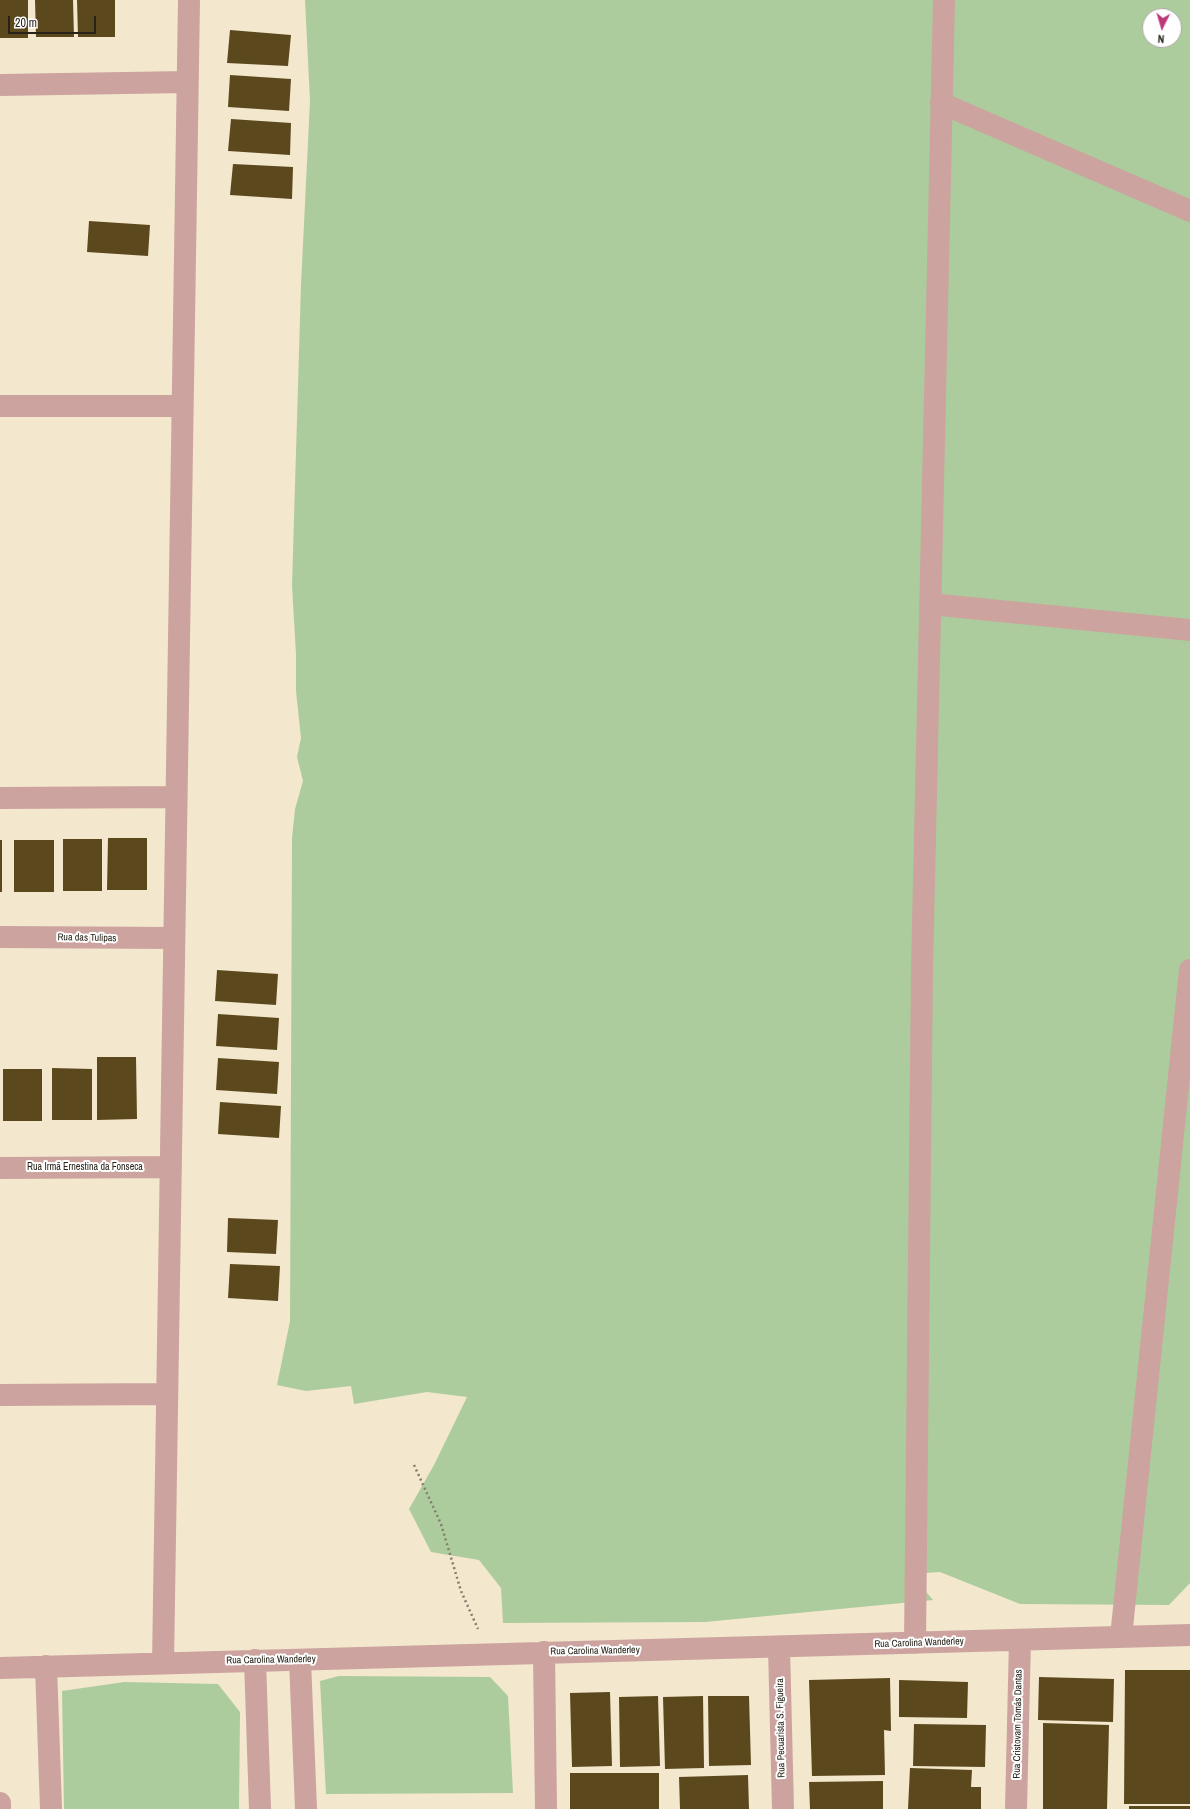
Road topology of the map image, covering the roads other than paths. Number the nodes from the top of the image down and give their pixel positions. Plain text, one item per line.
1 (189, 0) edge
2 (944, 0) edge
3 (187, 82) junction
4 (0, 85) edge
5 (941, 103) junction
6 (1190, 210) edge
7 (0, 406) edge
8 (182, 406) junction
9 (930, 604) junction
10 (1190, 630) edge
11 (176, 797) junction
12 (0, 798) edge
13 (0, 937) edge
14 (174, 938) junction
15 (1190, 970) edge
16 (170, 1167) junction
17 (0, 1168) edge
18 (167, 1394) junction
19 (0, 1395) edge
20 (1190, 1635) edge
21 (1121, 1637) junction
22 (1020, 1640) junction
23 (915, 1643) junction
24 (779, 1647) junction
25 (544, 1652) junction
26 (255, 1660) junction
27 (300, 1660) junction
28 (162, 1663) junction
29 (46, 1666) junction
30 (0, 1668) edge
31 (0, 1803) edge
32 (0, 1809) edge
33 (51, 1809) edge
34 (260, 1809) edge
35 (306, 1809) edge
36 (546, 1809) edge
37 (783, 1809) edge
38 (1016, 1809) edge

1 - 3 street
2 - 5 street
3 - 4 street
3 - 8 street
5 - 6 street
5 - 9 street
7 - 8 street
8 - 11 street
9 - 10 street
9 - 23 street
11 - 12 street
11 - 14 street
13 - 14 street, Rua das Tulipas
14 - 16 street
15 - 21 street
16 - 17 street, Rua Irmã Ernestina da Fonseca
16 - 18 street
18 - 19 street
18 - 28 street
20 - 21 street, Rua Carolina Wanderley
21 - 22 street, Rua Carolina Wanderley
22 - 23 street, Rua Carolina Wanderley
22 - 38 street, Rua Cristovam Tomás Dantas
23 - 24 street, Rua Carolina Wanderley
24 - 25 street, Rua Carolina Wanderley
24 - 37 street, Rua Pecuarista S. Figueira
25 - 27 street, Rua Carolina Wanderley
25 - 36 street
26 - 27 street, Rua Carolina Wanderley
26 - 28 street, Rua Carolina Wanderley
26 - 34 street
27 - 35 street
28 - 29 street, Rua Carolina Wanderley
29 - 30 street, Rua Carolina Wanderley
29 - 33 street
31 - 32 street

